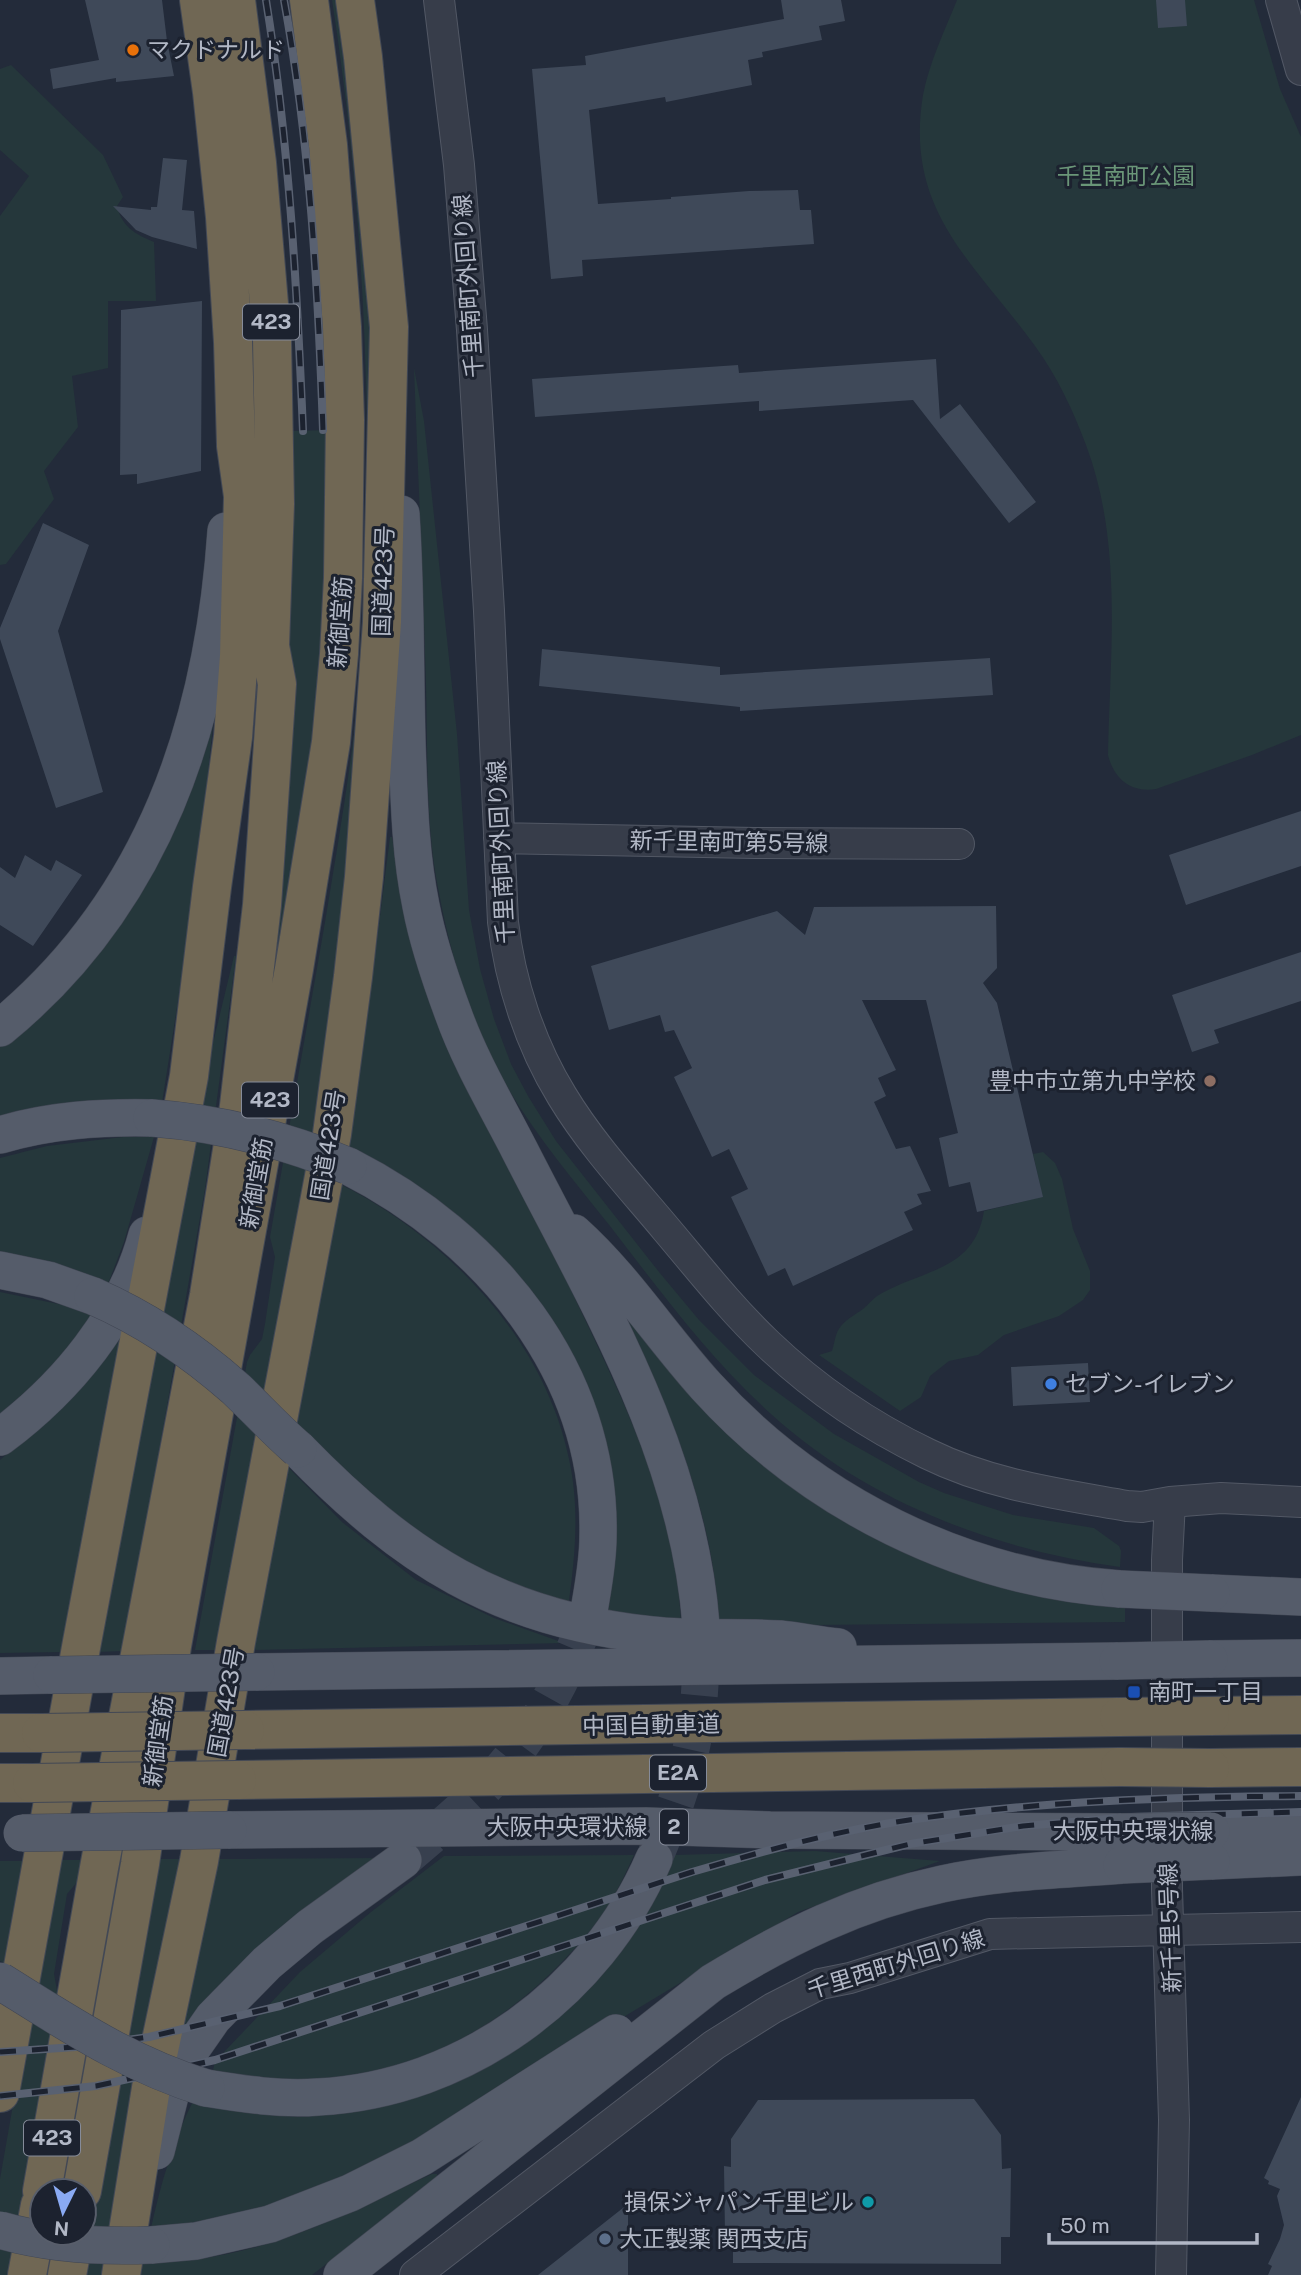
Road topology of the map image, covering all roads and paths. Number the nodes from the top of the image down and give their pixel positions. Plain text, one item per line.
1 (199, 0) edge
2 (236, 0) edge
3 (309, 0) edge
4 (355, 0) edge
5 (439, 0) edge
6 (1281, 0) edge
7 (1301, 70) edge
8 (389, 327) junction
9 (236, 446) junction
10 (270, 646) junction
11 (499, 838) junction
12 (959, 844) dead end
13 (35, 995) junction
14 (0, 1017) edge
15 (0, 1028) edge
16 (175, 1100) junction
17 (0, 1135) edge
18 (530, 1173) junction
19 (0, 1270) edge
20 (0, 1437) edge
21 (1170, 1502) junction
22 (1301, 1502) edge
23 (1301, 1597) edge
24 (589, 1611) tunnel mouth
25 (701, 1625) tunnel mouth
26 (1301, 1658) edge
27 (958, 1664) junction
28 (0, 1676) edge
29 (1301, 1715) edge
30 (0, 1733) edge
31 (1301, 1767) edge
32 (16, 1783) edge
33 (1301, 1829) edge
34 (11, 1834) edge
35 (1211, 1846) junction
36 (1121, 1848) junction
37 (1301, 1857) edge
38 (654, 1859) tunnel mouth
39 (403, 1860) tunnel mouth
40 (1301, 1927) edge
41 (1169, 1931) junction
42 (0, 1981) edge
43 (713, 1982) junction
44 (0, 2092) edge
45 (44, 2177) edge
46 (84, 2177) edge
47 (0, 2230) edge
48 (32, 2247) edge
49 (72, 2247) edge
50 (27, 2275) edge
51 (67, 2275) edge
52 (121, 2275) edge
53 (342, 2275) edge
54 (415, 2275) edge
55 (1171, 2275) edge

1 - 9 highway, 423
2 - 10 highway, 新御堂筋 / 423
3 - 46 highway, 新御堂筋 / 423
4 - 8 highway, 国道423号
5 - 11 street, 千里南町外回り線
6 - 7 street
8 - 18 main road
8 - 52 highway, 国道423号
9 - 13 main road
9 - 16 highway, 423
10 - 16 highway
10 - 45 highway, 新御堂筋 / 423
11 - 12 street, 新千里南町第5号線
11 - 21 street, 千里南町外回り線
13 - 14 main road
13 - 15 main road
16 - 17 main road
16 - 20 main road
16 - 24 main road, bridge
16 - 44 highway, 423
18 - 23 main road, bridge
18 - 25 main road
19 - 27 main road, bridge
21 - 22 street
21 - 41 street, 新千里5号線
26 - 27 main road, bridge
27 - 28 main road, bridge
29 - 30 highway, 中国自動車道 / E2A, bridge
31 - 32 highway, E2A, bridge
33 - 35 main road, 大阪中央環状線 / 2
34 - 36 main road, 大阪中央環状線 / 2, bridge
35 - 36 main road, 大阪中央環状線 / 2, bridge
35 - 37 main road
36 - 43 main road
38 - 42 main road, bridge
39 - 52 main road
40 - 41 street, 千里西町外回り線
41 - 54 street, 千里西町外回り線
41 - 55 street, 新千里5号線
43 - 47 main road, bridge
43 - 53 main road
48 - 50 highway, 新御堂筋 / 423
49 - 51 highway

